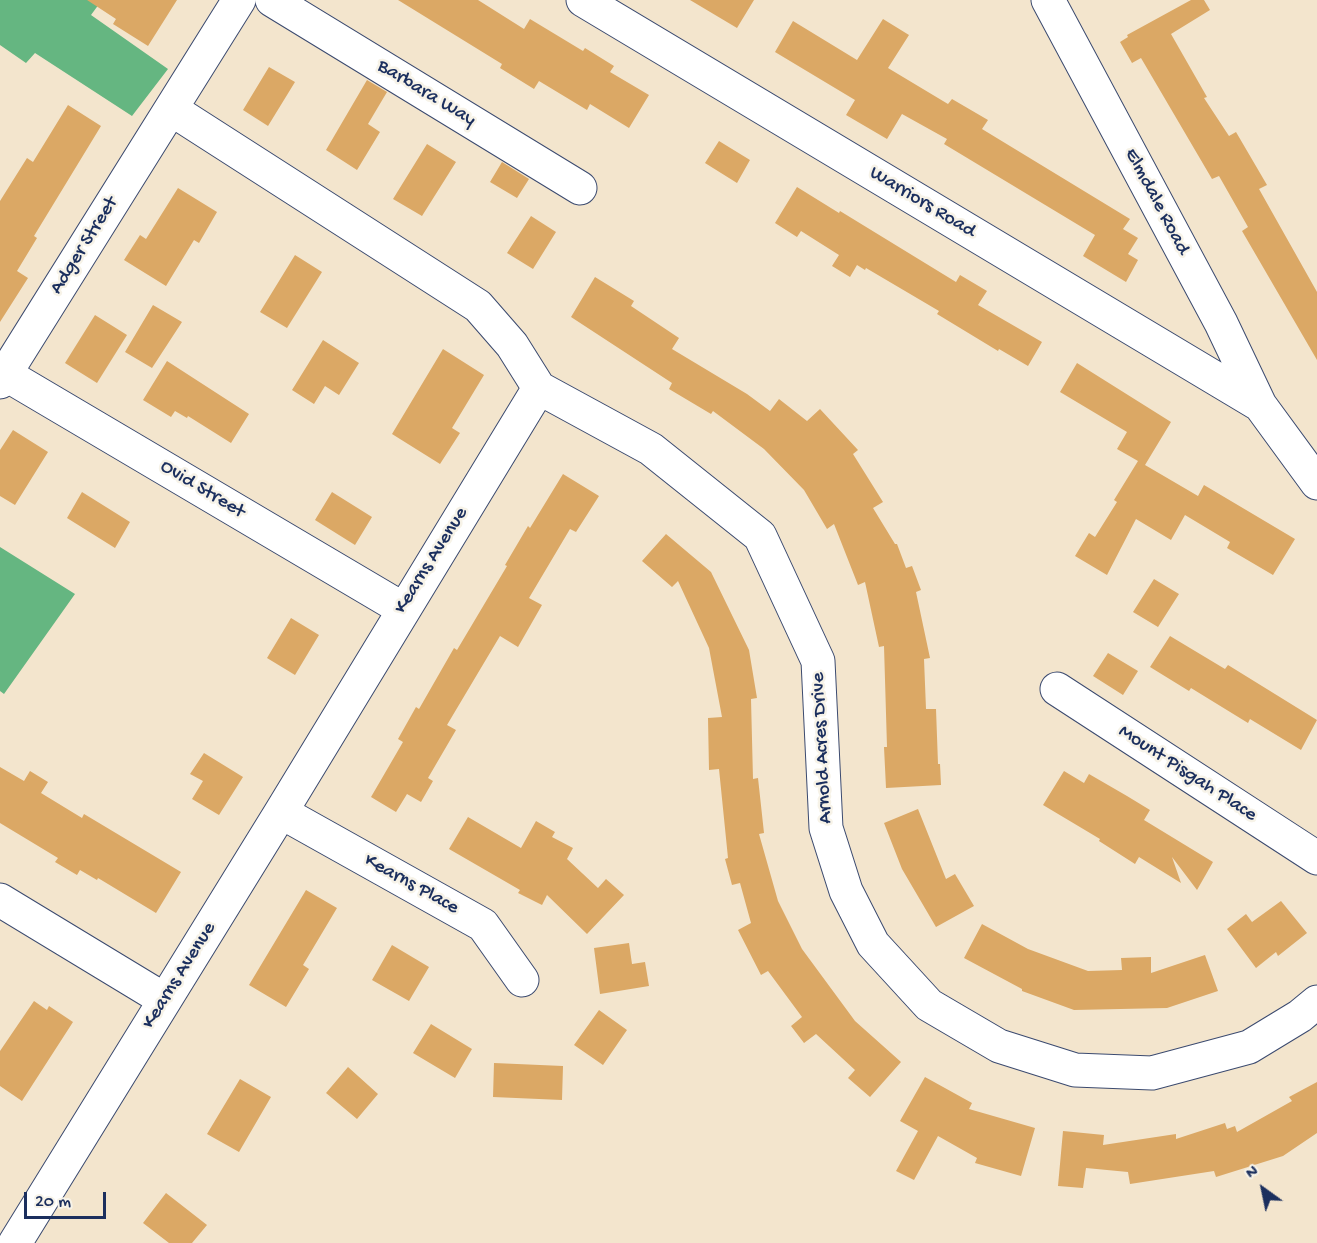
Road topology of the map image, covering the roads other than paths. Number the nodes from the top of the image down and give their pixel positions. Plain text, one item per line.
1 (239, 0) edge
2 (272, 0) edge
3 (583, 0) edge
4 (1048, 0) edge
5 (171, 109) junction
6 (580, 188) dead end
7 (2, 376) edge
8 (539, 388) junction
9 (1260, 405) junction
10 (1317, 483) edge
11 (403, 609) junction
12 (1057, 690) dead end
13 (281, 812) junction
14 (1317, 858) edge
15 (0, 900) edge
16 (522, 980) dead end
17 (165, 1000) junction
18 (1317, 1002) edge
19 (15, 1243) edge

1 - 5 street
2 - 6 street, Barbara Way
3 - 9 street, Warriors Road
4 - 9 street, Elmdale Road
5 - 7 street, Adger Street
5 - 8 street
7 - 11 street, Ovid Street
8 - 11 street, Kearns Avenue
8 - 18 street, Arnold Acres Drive
9 - 10 street
11 - 13 street, Kearns Avenue
12 - 14 street, Mount Pisgah Place
13 - 16 street, Kearns Place
13 - 17 street, Kearns Avenue
15 - 17 street
17 - 19 street, Kearns Avenue

